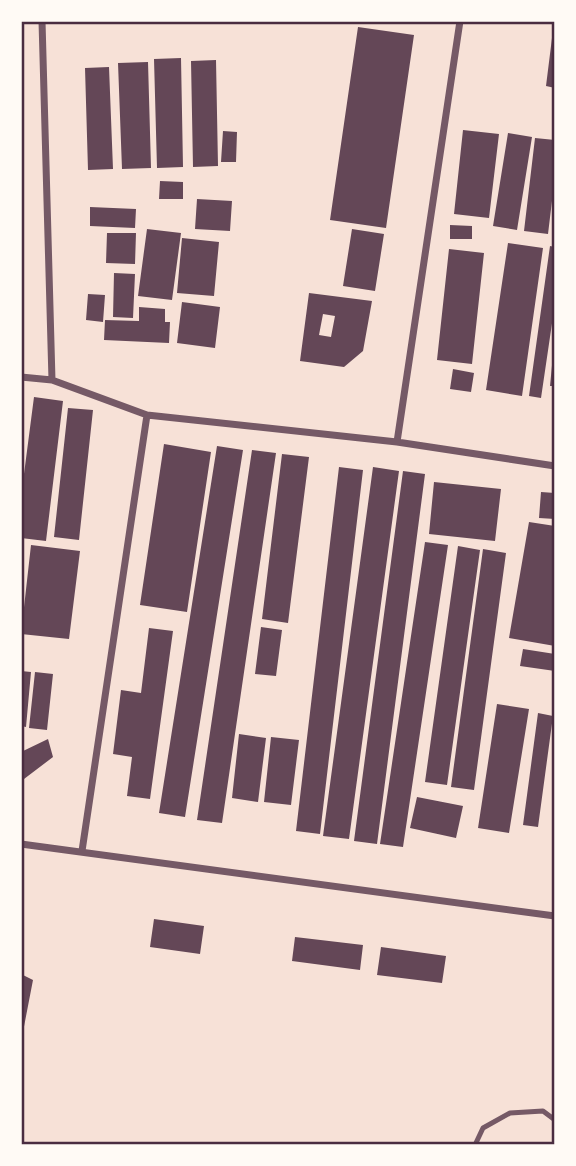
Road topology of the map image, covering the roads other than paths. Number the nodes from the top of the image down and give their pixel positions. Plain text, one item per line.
1 (42, 21) edge
2 (460, 21) edge
3 (21, 377) edge
4 (52, 380) junction
5 (147, 415) junction
6 (397, 442) junction
7 (555, 466) edge
8 (21, 844) edge
9 (82, 851) junction
10 (555, 916) edge
11 (555, 1120) edge
12 (475, 1145) edge

1 - 4 street
2 - 6 street
3 - 4 street
4 - 5 street
5 - 6 street
5 - 9 street
6 - 7 street
8 - 9 street
9 - 10 street
11 - 12 lane

